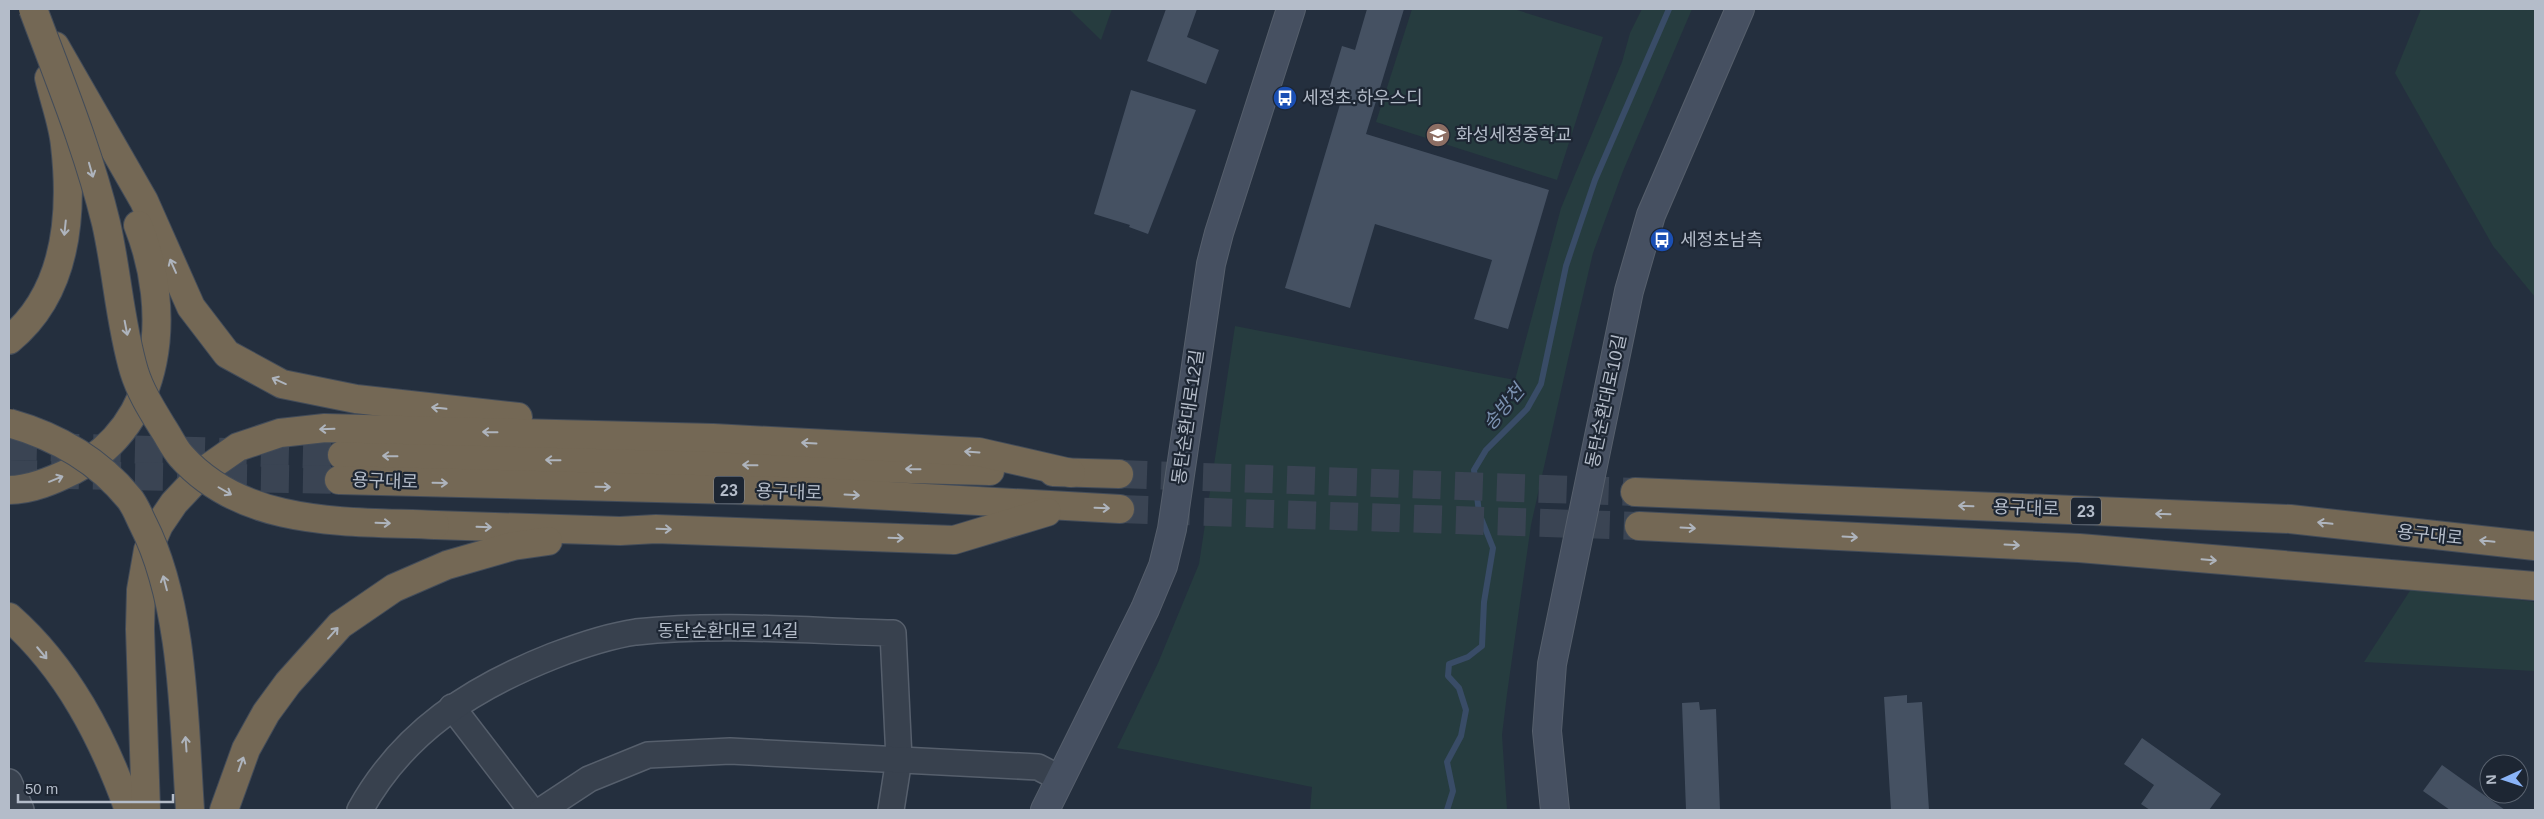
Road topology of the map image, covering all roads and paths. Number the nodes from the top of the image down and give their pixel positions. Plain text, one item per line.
1 (33, 9) edge
2 (1291, 9) edge
3 (1740, 9) edge
4 (9, 340) edge
5 (9, 423) edge
6 (713, 438) junction
7 (1071, 473) junction
8 (1119, 474) tunnel mouth
9 (9, 490) edge
10 (1635, 492) tunnel mouth
11 (1064, 507) junction
12 (1120, 509) tunnel mouth
13 (1639, 526) tunnel mouth
14 (620, 531) junction
15 (2535, 546) edge
16 (2535, 586) edge
17 (9, 617) edge
18 (452, 707) junction
19 (899, 759) junction
20 (1061, 779) junction
21 (9, 782) edge
22 (21, 810) edge
23 (129, 810) edge
24 (146, 810) edge
25 (190, 810) edge
26 (224, 810) edge
27 (360, 810) edge
28 (531, 810) edge
29 (542, 810) edge
30 (891, 810) edge
31 (1045, 810) edge
32 (1555, 810) edge

1 -> 4 highway
6 -> 1 highway
9 -> 1 highway
1 -> 14 highway, bridge
2 - 20 street, 동탄순환대로12길
3 - 32 street, 동탄순환대로10길
25 -> 5 highway, bridge
7 -> 6 highway
6 -> 24 highway
7 - 8 highway, 용구대로 / 23
7 -> 11 highway, 용구대로 / 23
15 -> 10 highway, 용구대로 / 23
11 -> 12 highway, 용구대로 / 23
14 -> 11 highway
13 -> 16 highway, 23
26 -> 14 highway
17 -> 23 highway
18 - 19 street, 동탄순환대로 14길
18 - 27 street, 동탄순환대로 14길
18 - 28 street
19 - 20 street
19 - 29 street
19 - 30 street, 동탄순환대로 14길
20 - 31 street, 동탄순환대로12길
21 - 22 street

